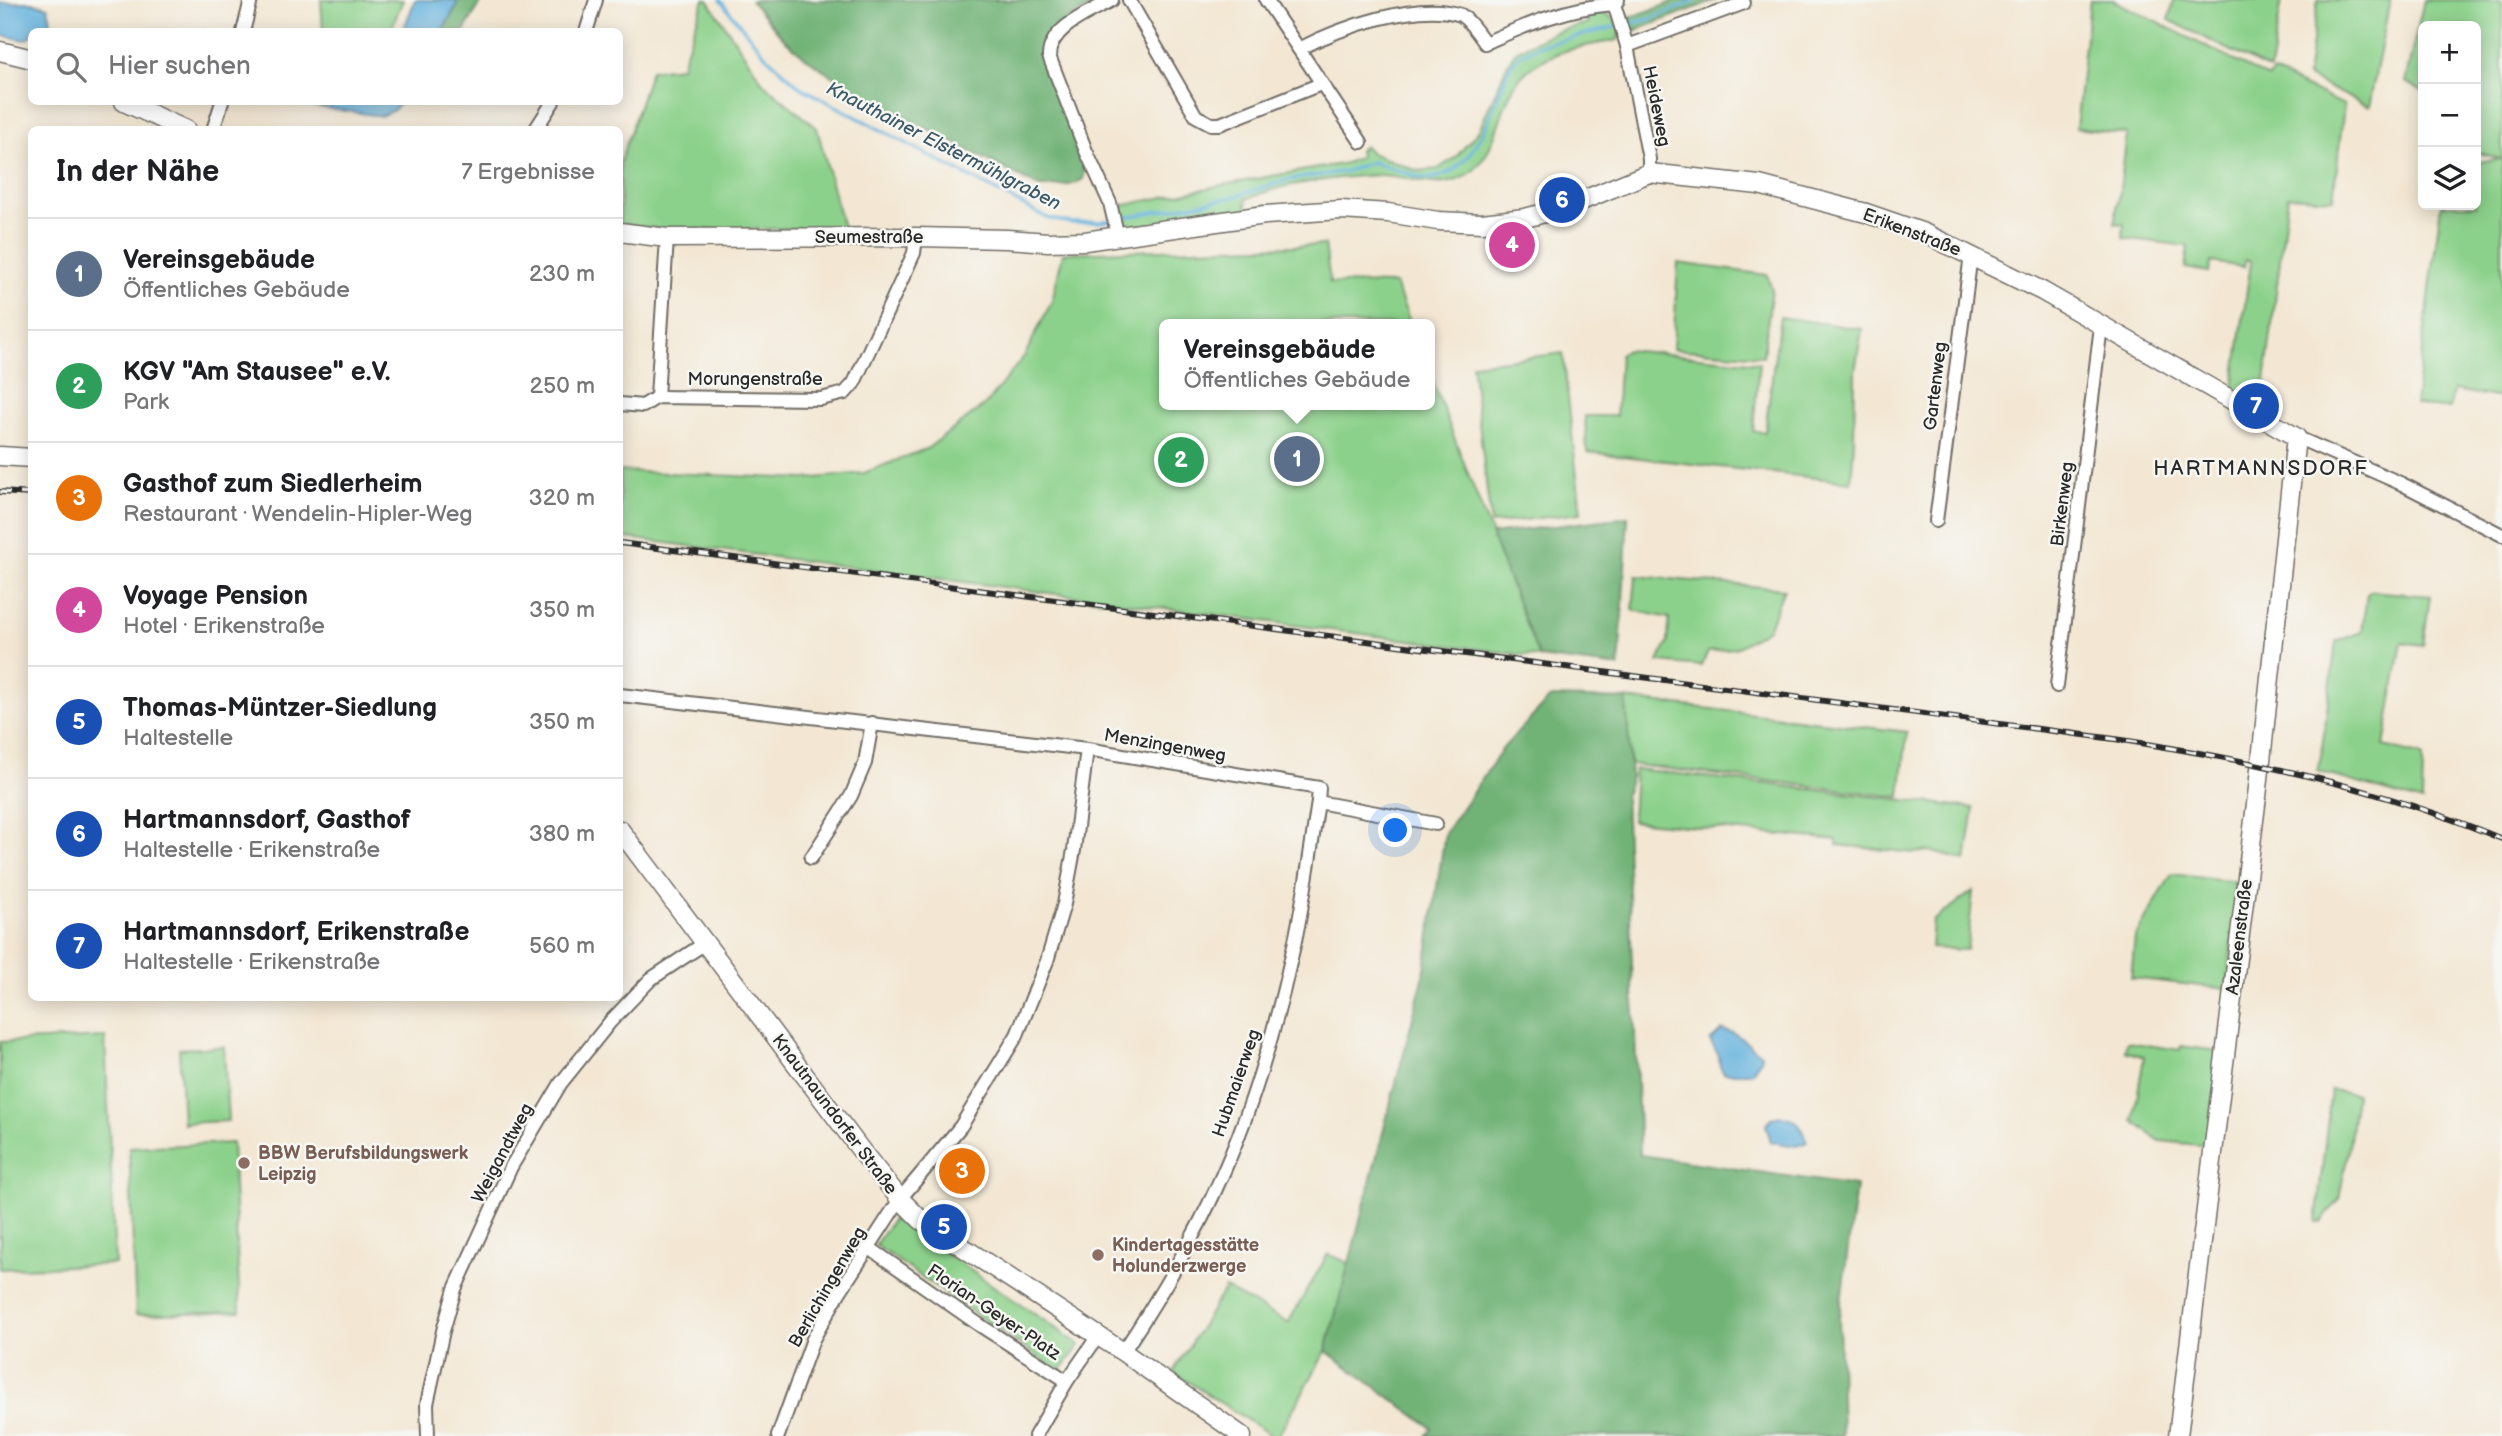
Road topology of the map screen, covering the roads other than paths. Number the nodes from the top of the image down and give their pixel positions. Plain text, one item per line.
1 (251, 0) edge
2 (596, 0) edge
3 (1111, 0) edge
4 (1129, 0) edge
5 (1266, 0) edge
6 (1616, 2) edge
7 (1744, 3) dead end
8 (244, 28) edge
9 (587, 28) edge
10 (1627, 46) junction
11 (1299, 49) junction
12 (0, 51) edge
13 (28, 58) edge
14 (1321, 84) junction
15 (131, 105) edge
16 (221, 105) edge
17 (551, 105) edge
18 (177, 126) edge
19 (214, 126) edge
20 (538, 126) edge
21 (1361, 142) dead end
22 (1649, 173) junction
23 (1265, 215) joint
24 (1117, 231) junction
25 (623, 232) edge
26 (916, 237) junction
27 (667, 238) junction
28 (1971, 255) junction
29 (2101, 326) junction
30 (657, 397) junction
31 (623, 404) edge
32 (2296, 437) junction
33 (0, 456) edge
34 (28, 458) edge
35 (1936, 521) dead end
36 (2502, 535) edge
37 (2057, 686) dead end
38 (623, 695) edge
39 (872, 723) junction
40 (1087, 749) junction
41 (1318, 802) junction
42 (1436, 824) dead end
43 (623, 834) edge
44 (811, 858) dead end
45 (705, 943) junction
46 (900, 1199) junction
47 (868, 1247) junction
48 (1098, 1336) junction
49 (1123, 1352) junction
50 (1067, 1381) junction
51 (428, 1436) edge
52 (778, 1436) edge
53 (1035, 1436) edge
54 (1242, 1436) edge
55 (2178, 1436) edge

1 - 8 street
2 - 9 street
3 - 24 street
4 - 14 street
5 - 11 street
6 - 10 street, Heideweg
6 - 11 street, Heideweg
7 - 10 street, Heideweg
10 - 22 street, Heideweg
11 - 14 street
12 - 13 street
14 - 21 street
15 - 18 street
16 - 19 street
17 - 20 street
22 - 23 street, Erikenstraße
22 - 28 street, Erikenstraße
23 - 24 street, Seumestraße
24 - 26 street, Seumestraße
25 - 27 street, Seumestraße
26 - 27 street, Seumestraße
26 - 30 street, Morungenstraße
27 - 30 street
28 - 29 street, Erikenstraße
28 - 35 street, Gartenweg
29 - 32 street, Erikenstraße
29 - 37 street, Birkenweg
30 - 31 street, Morungenstraße
32 - 36 street, Erikenstraße
32 - 55 street, Azaleenstraße
33 - 34 street
38 - 39 street, Menzingenweg
39 - 40 street, Menzingenweg
39 - 44 street
40 - 41 street, Menzingenweg
40 - 46 street, Berlichingenweg
41 - 42 street, Menzingenweg
41 - 49 street, Hubmaierweg
43 - 45 street, Knautnaundorfer Straße
45 - 46 street, Knautnaundorfer Straße
45 - 51 street, Weigandtweg
46 - 47 street, Berlichingenweg
46 - 48 street, Knautnaundorfer Straße
47 - 50 street, Florian-Geyer-Platz
47 - 52 street, Berlichingenweg
48 - 49 street, Knautnaundorfer Straße
48 - 50 street
49 - 54 street, Knautnaundorfer Straße
50 - 53 street

